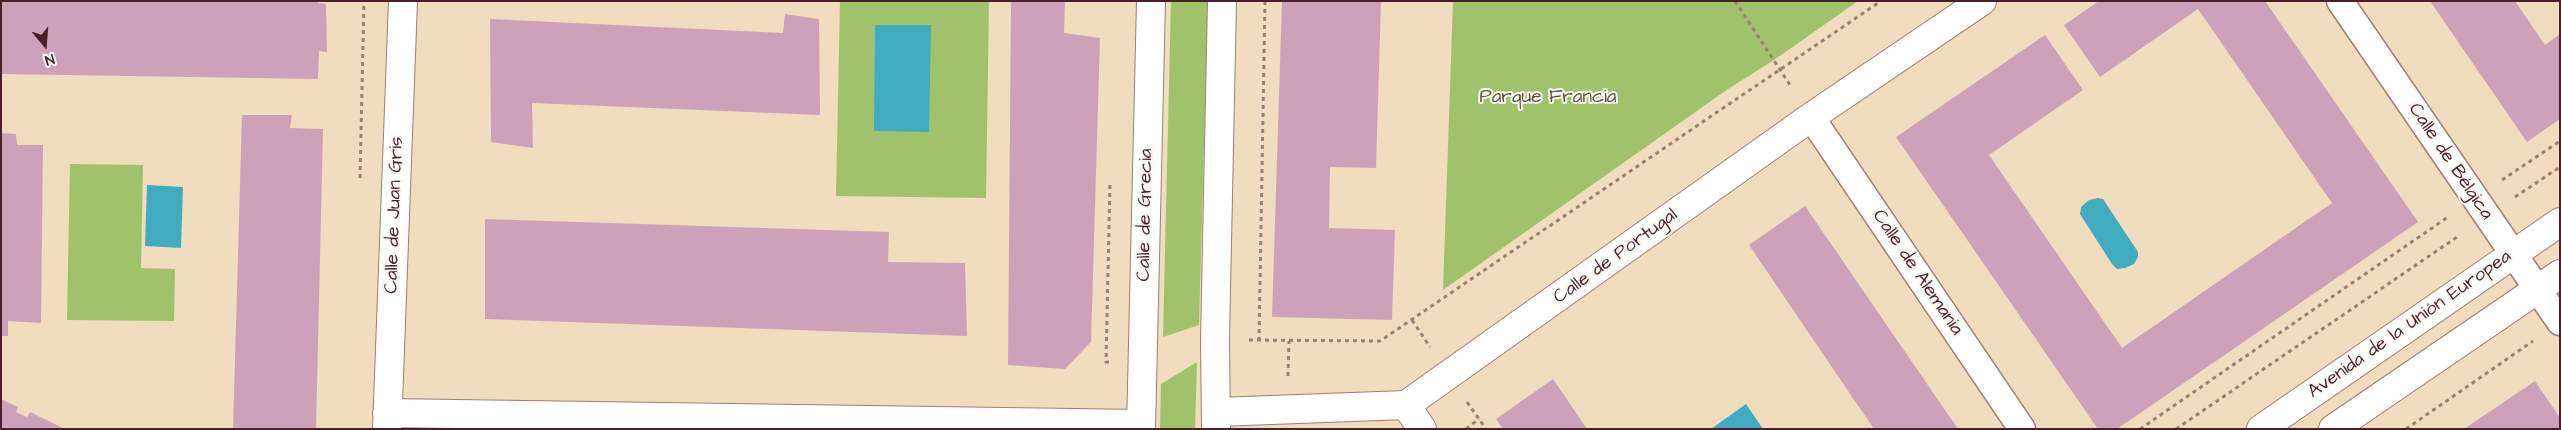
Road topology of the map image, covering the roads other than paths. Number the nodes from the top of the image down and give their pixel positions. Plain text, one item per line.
1 (403, 1) edge
2 (1151, 1) edge
3 (1222, 1) edge
4 (1982, 1) edge
5 (2340, 1) edge
6 (1811, 117) junction
7 (2560, 222) edge
8 (2513, 254) junction
9 (2560, 274) edge
10 (2537, 290) junction
11 (2560, 322) edge
12 (1406, 406) junction
13 (1216, 420) edge
14 (387, 421) edge
15 (1141, 426) edge
16 (1422, 429) edge
17 (2022, 429) edge
18 (2261, 429) edge
19 (2333, 429) edge

1 - 14 street, Calle de Juan Gris
2 - 15 street, Calle de Grecia
3 - 13 street
4 - 6 street, Calle de Portugal
5 - 8 street, Calle de Bélgica
6 - 12 street, Calle de Portugal
6 - 17 street, Calle de Alemania
7 - 8 street, Avenida de la Unión Europea
8 - 10 street, Calle de Bélgica
8 - 18 street, Avenida de la Unión Europea
9 - 10 street
10 - 11 street, Calle de Bélgica
10 - 19 street
12 - 13 street
12 - 16 street
14 - 15 street

